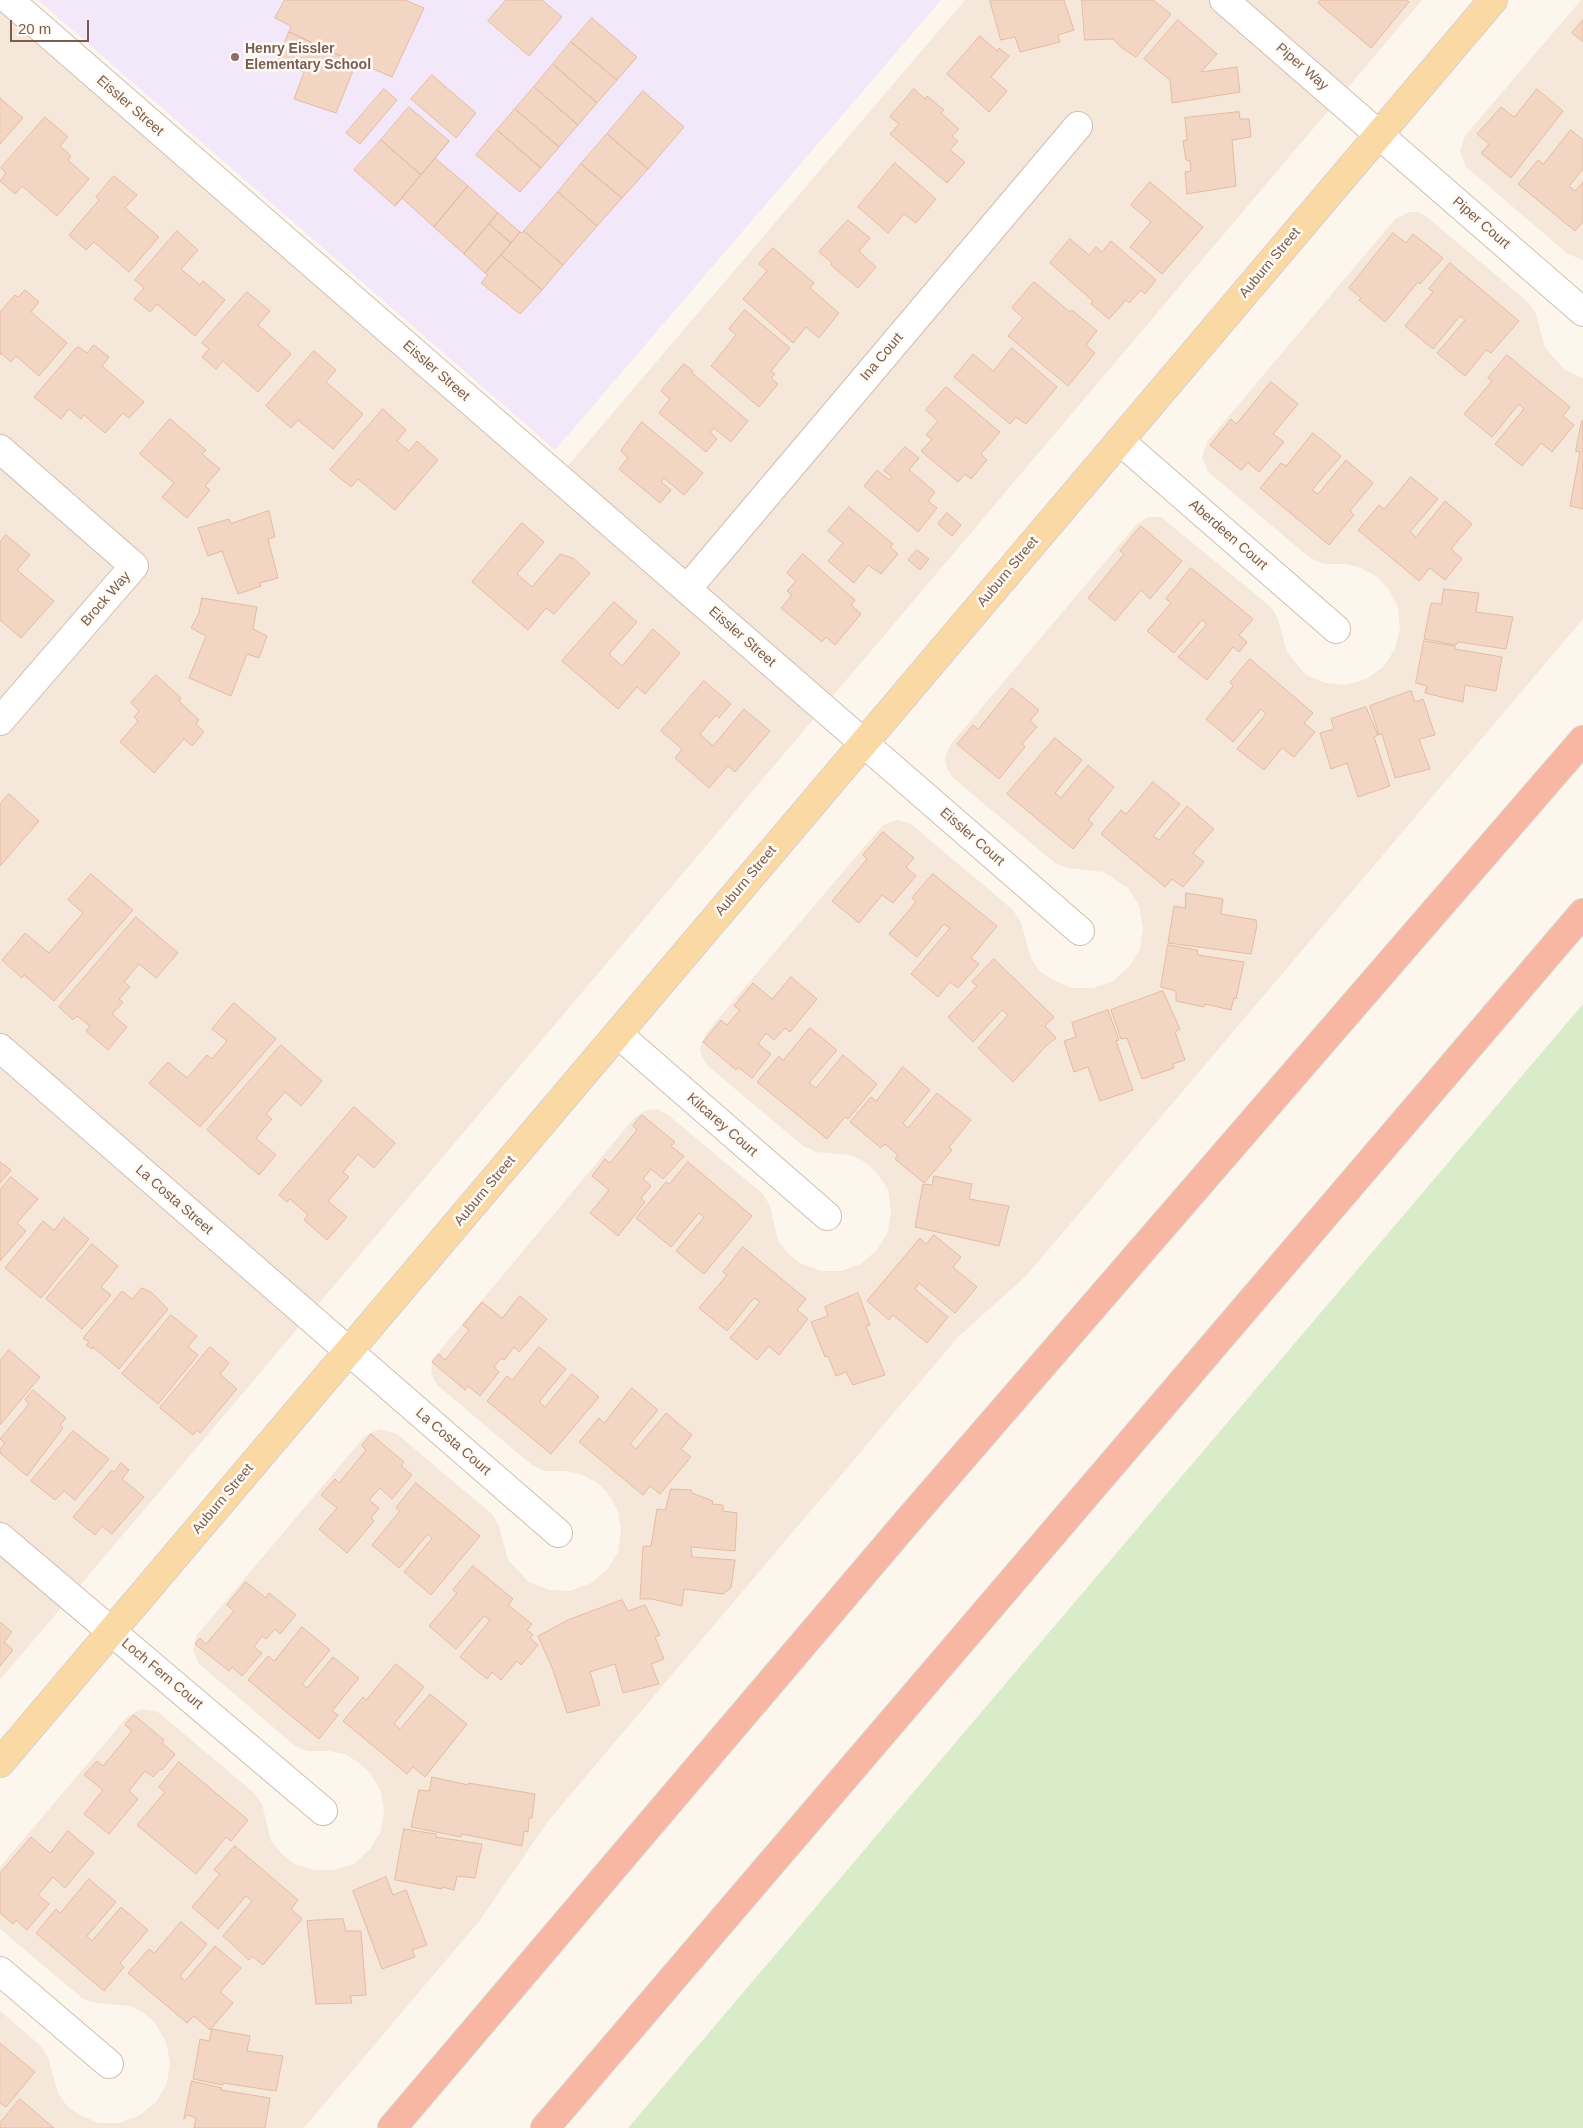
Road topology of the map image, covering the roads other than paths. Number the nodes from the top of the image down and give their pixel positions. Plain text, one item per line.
1 (9, 0) edge
2 (1224, 0) edge
3 (1493, 0) edge
4 (1078, 126) dead end
5 (1379, 135) junction
6 (1583, 312) edge
7 (1120, 441) junction
8 (0, 449) edge
9 (686, 589) junction
10 (1336, 629) dead end
11 (0, 721) edge
12 (1583, 734) edge
13 (1583, 740) edge
14 (864, 743) junction
15 (1530, 801) junction
16 (1583, 913) edge
17 (1080, 931) dead end
18 (618, 1034) junction
19 (0, 1048) edge
20 (827, 1216) dead end
21 (349, 1352) junction
22 (558, 1533) dead end
23 (0, 1537) edge
24 (112, 1631) junction
25 (0, 1763) edge
26 (323, 1811) dead end
27 (0, 1972) edge
28 (109, 2064) dead end
29 (392, 2128) edge
30 (545, 2128) edge

1 - 9 street, Eissler Street
2 - 5 street, Piper Way
3 - 5 main road, Auburn Street
4 - 9 street, Ina Court
5 - 6 street, Piper Court
5 - 7 main road, Auburn Street
7 - 10 street, Aberdeen Court
7 - 14 main road, Auburn Street
8 - 11 street, Brock Way
9 - 14 street, Eissler Street
12 - 15 highway
13 - 15 highway
14 - 17 street, Eissler Court
14 - 18 main road, Auburn Street
15 - 29 highway
16 - 30 highway
18 - 20 street, Kilcarey Court
18 - 21 main road, Auburn Street
19 - 21 street, La Costa Street
21 - 22 street, La Costa Court
21 - 24 main road, Auburn Street
23 - 24 street, Loch Fern Court
24 - 25 main road, Auburn Street
24 - 26 street, Loch Fern Court
27 - 28 street

